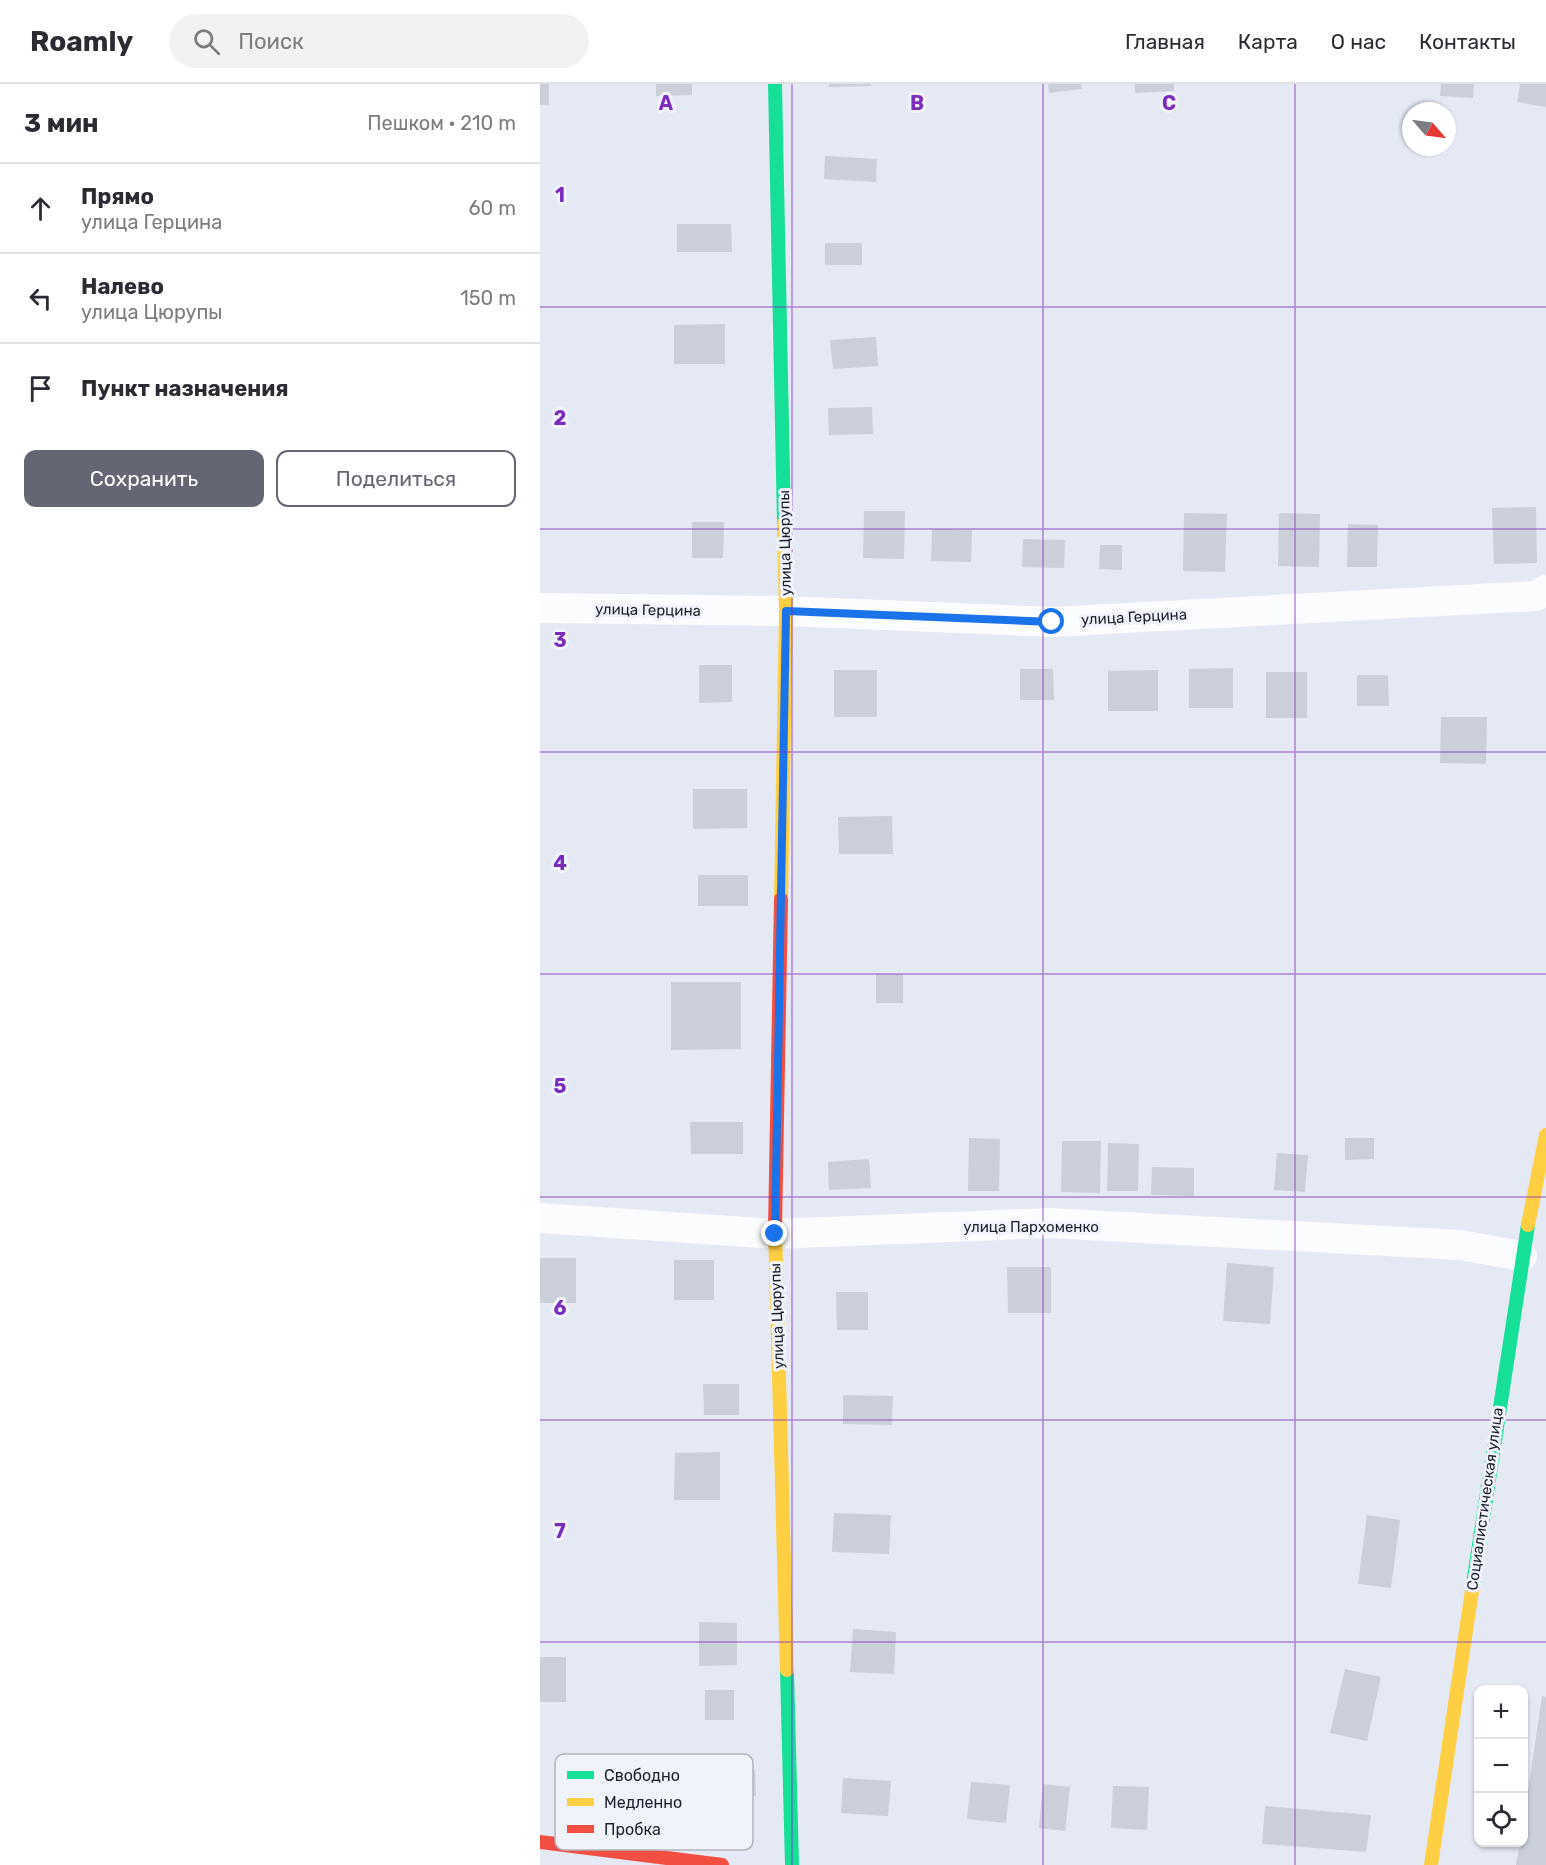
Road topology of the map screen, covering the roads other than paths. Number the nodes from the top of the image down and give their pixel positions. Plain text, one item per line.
1 (775, 84) edge
2 (1546, 590) edge
3 (540, 608) edge
4 (786, 611) junction
5 (1546, 1135) edge
6 (1540, 1206) edge
7 (540, 1218) edge
8 (775, 1234) junction
9 (1522, 1256) junction
10 (540, 1842) edge
11 (555, 1844) edge
12 (603, 1850) edge
13 (722, 1865) edge
14 (792, 1865) edge
15 (1431, 1865) edge

1 - 4 street, улица Цюрупы
2 - 4 street, улица Герцина
3 - 4 street, улица Герцина
4 - 8 street, улица Цюрупы
5 - 6 street, Социалистическая улица
6 - 9 street, Социалистическая улица
7 - 8 street, улица Пархоменко
8 - 9 street, улица Пархоменко
8 - 14 street, улица Цюрупы
9 - 15 street, Социалистическая улица
10 - 11 street
12 - 13 street

